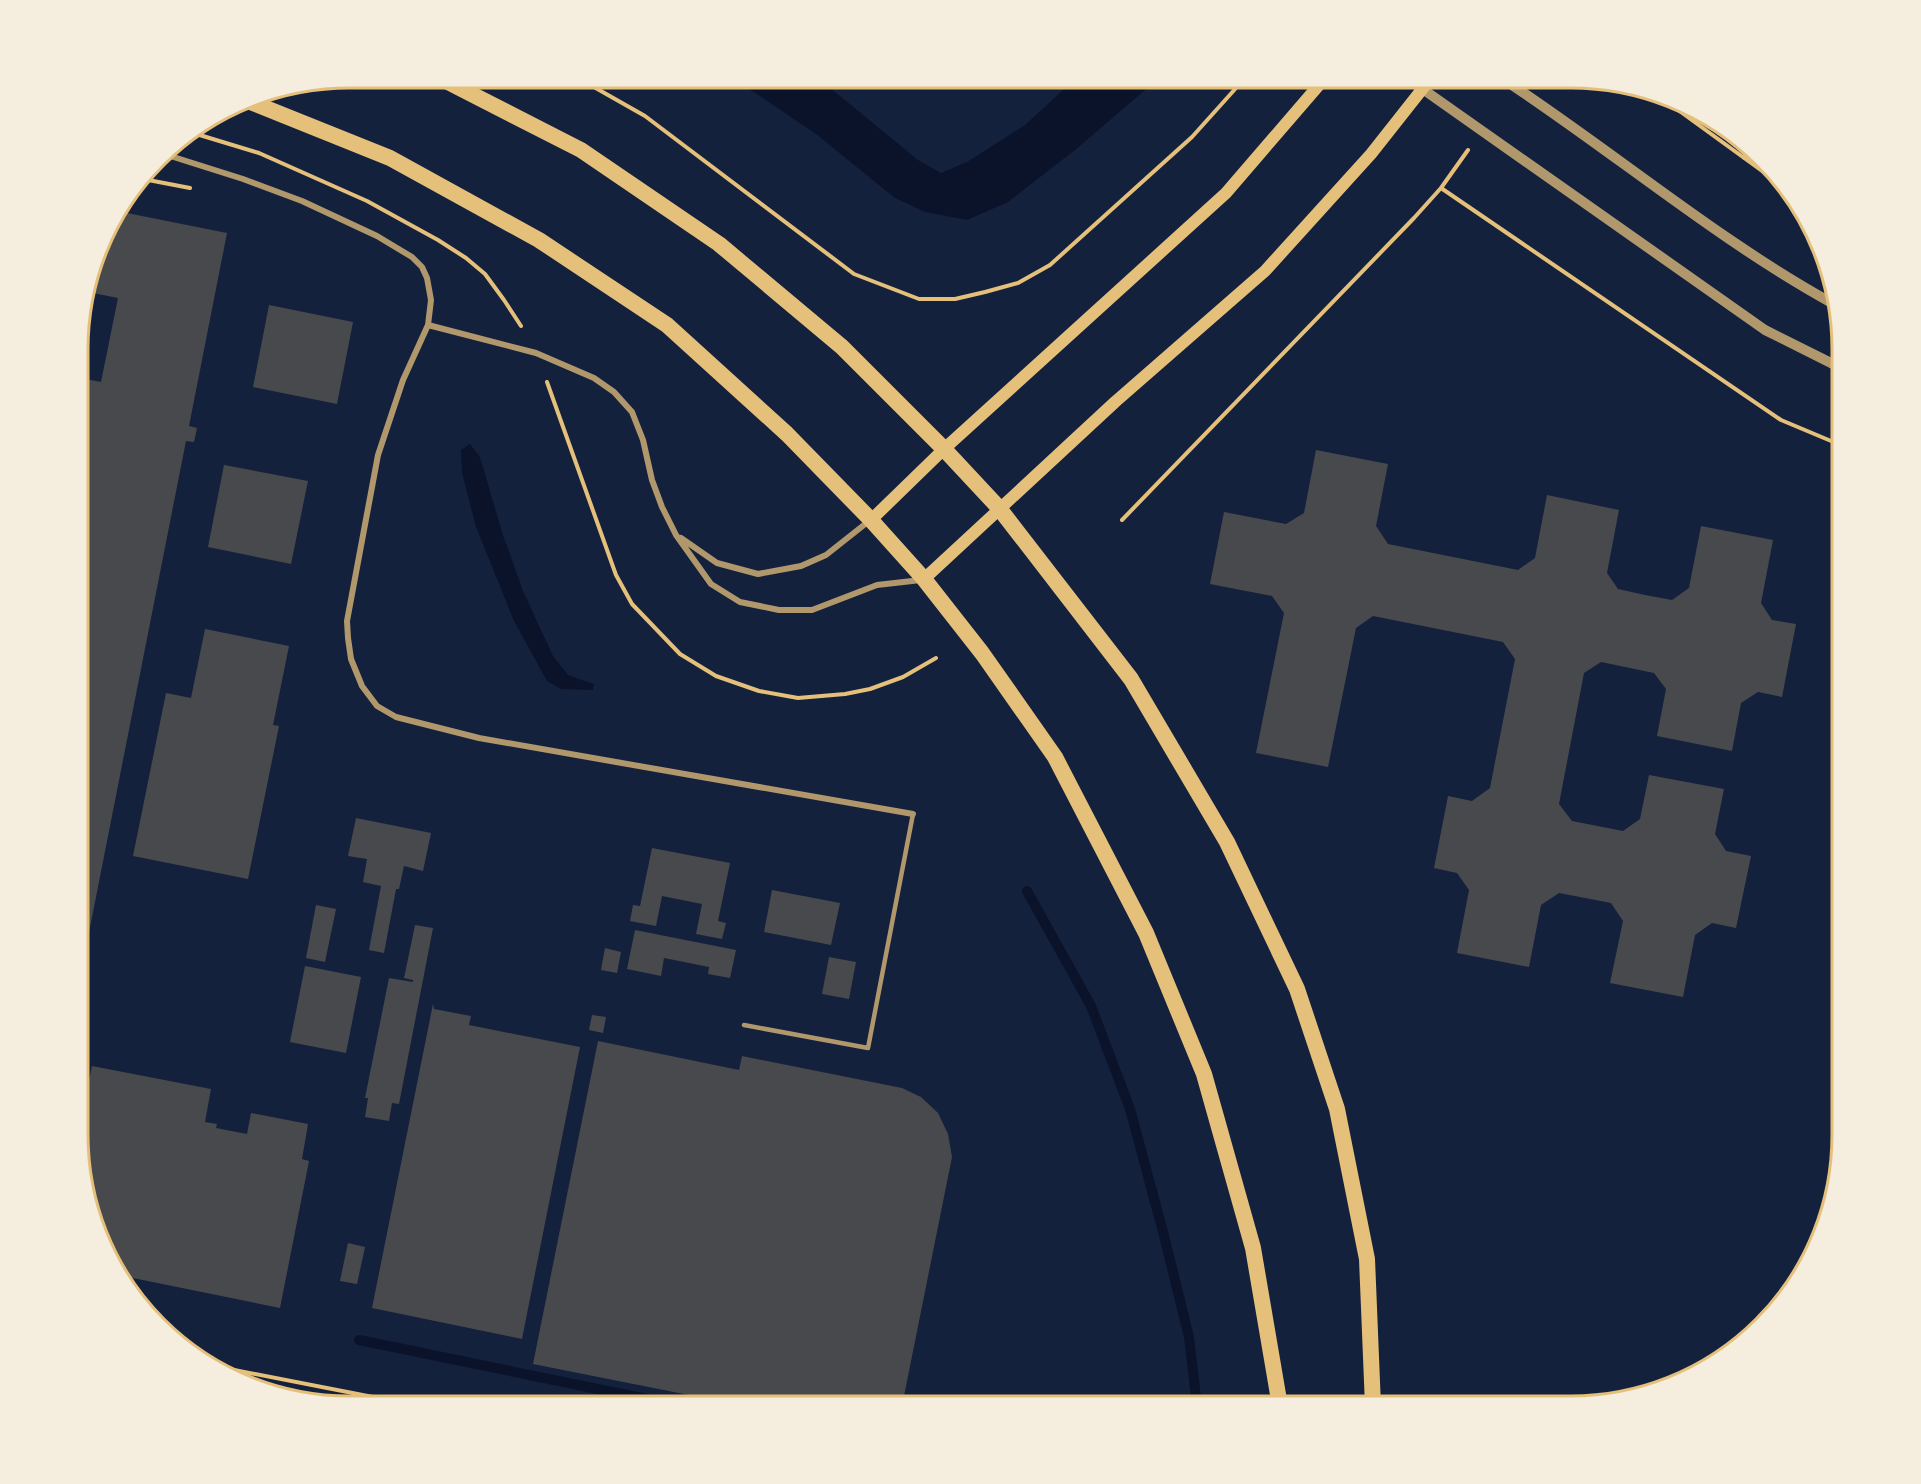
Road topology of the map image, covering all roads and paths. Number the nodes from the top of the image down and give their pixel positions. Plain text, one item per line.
1 (460, 88) edge
2 (596, 88) edge
3 (1236, 88) edge
4 (1317, 88) edge
5 (1420, 88) edge
6 (1516, 88) edge
7 (1423, 90) junction
8 (258, 105) edge
9 (1682, 113) edge
10 (174, 156) edge
11 (1746, 156) edge
12 (1744, 158) junction
13 (1761, 170) edge
14 (1827, 300) edge
15 (428, 325) junction
16 (1832, 364) edge
17 (1832, 441) edge
18 (944, 449) junction
19 (999, 508) junction
20 (871, 520) junction
21 (1122, 520) dead end
22 (676, 534) junction
23 (924, 579) junction
24 (913, 814) joint
25 (744, 1025) dead end
26 (234, 1369) edge
27 (365, 1396) edge
28 (1279, 1396) edge
29 (1373, 1396) edge

1 - 18 highway
2 - 3 path
4 - 18 main road
5 - 7 street
6 - 14 street
7 - 16 street
7 - 19 main road
8 - 20 highway
9 - 12 path
10 - 15 street
11 - 12 path
12 - 13 path
15 - 22 street
15 - 24 street
17 - 21 path
18 - 19 highway
18 - 20 main road
19 - 23 main road
19 - 29 highway
20 - 22 street
20 - 23 highway
22 - 23 street
23 - 28 highway
24 - 25 lane
26 - 27 path

